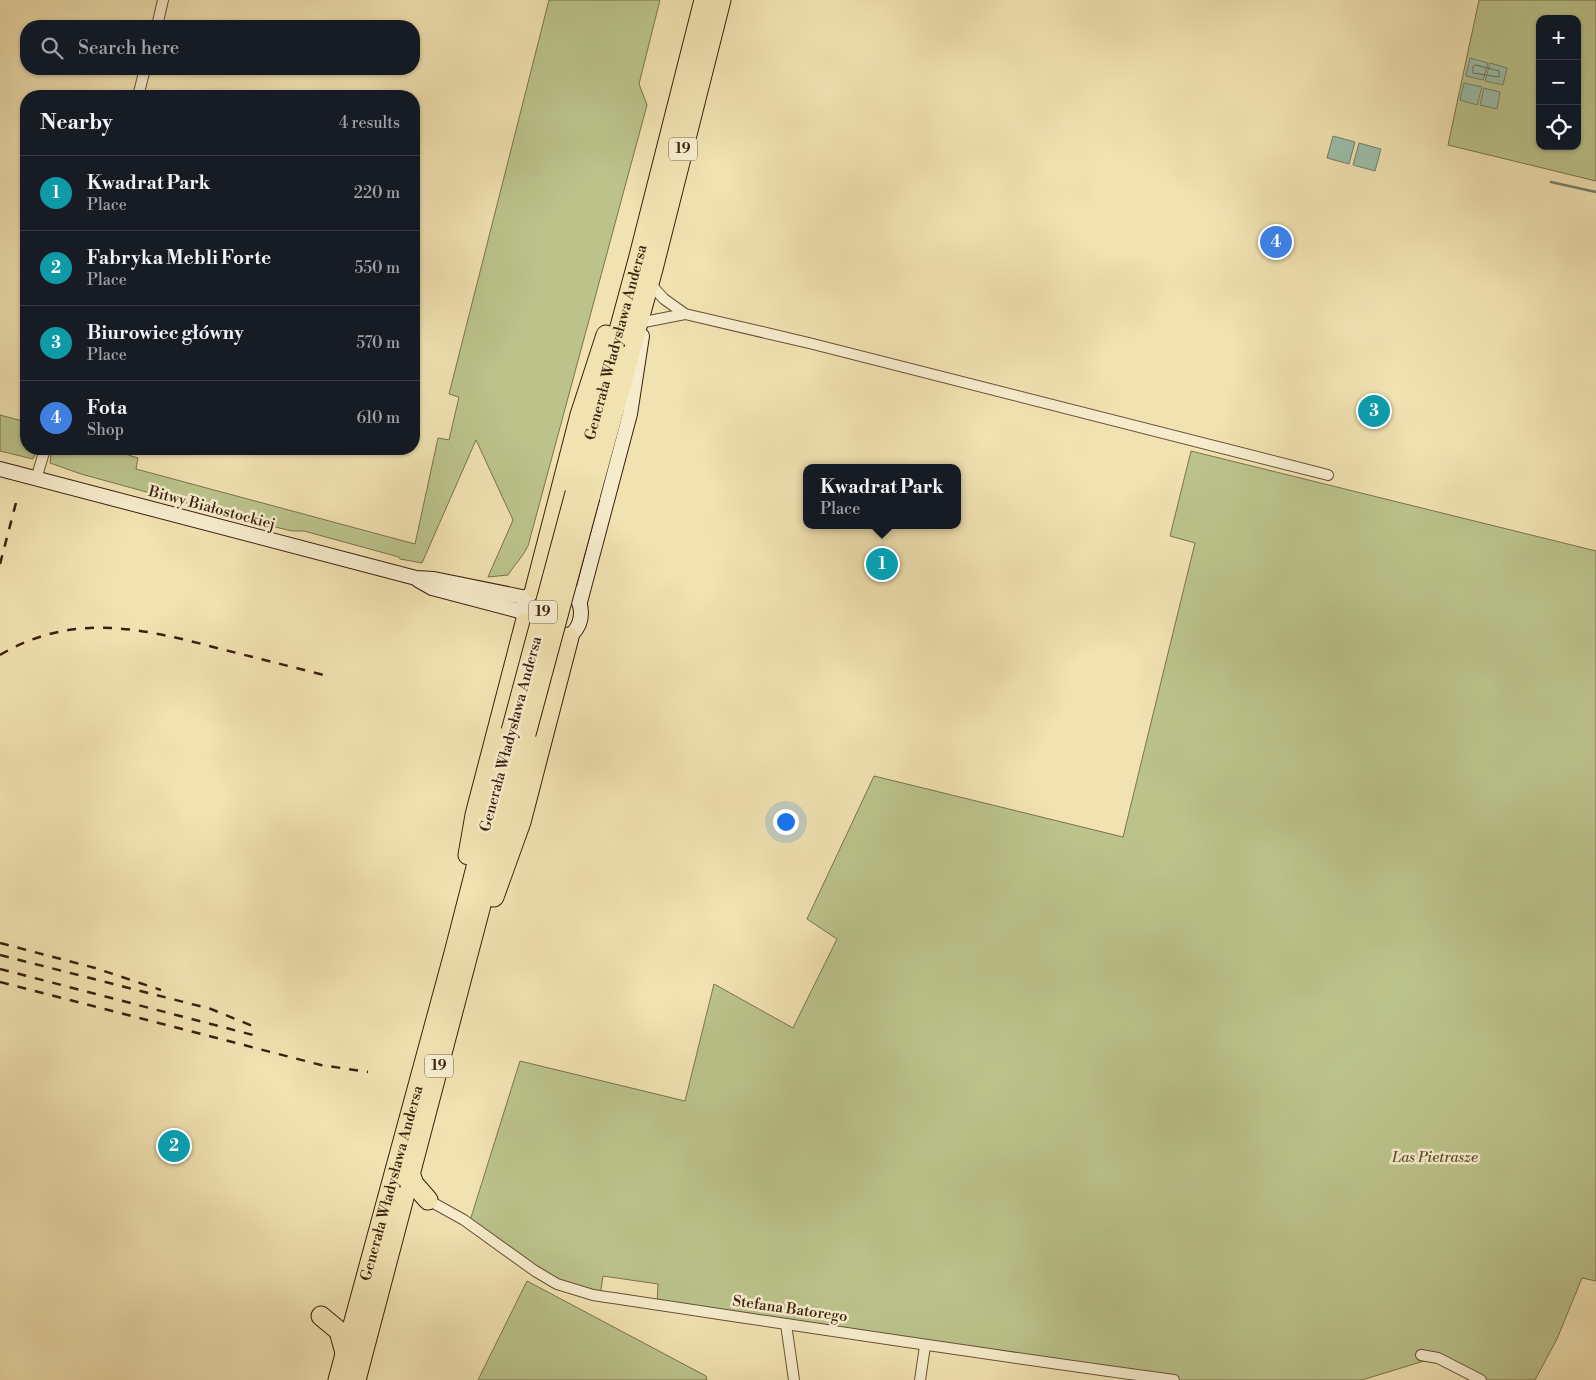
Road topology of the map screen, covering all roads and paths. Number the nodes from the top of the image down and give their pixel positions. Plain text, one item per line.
1 (164, 0) edge
2 (704, 0) edge
3 (721, 0) edge
4 (159, 20) edge
5 (144, 75) edge
6 (140, 90) edge
7 (648, 272) junction
8 (686, 314) junction
9 (644, 322) junction
10 (43, 455) edge
11 (0, 469) edge
12 (1328, 475) dead end
13 (36, 479) junction
14 (416, 578) junction
15 (531, 594) junction
16 (580, 602) junction
17 (524, 618) junction
18 (570, 637) junction
19 (460, 956) junction
20 (410, 1173) junction
21 (428, 1200) junction
22 (400, 1211) junction
23 (359, 1302) junction
24 (786, 1324) junction
25 (925, 1346) junction
26 (345, 1354) junction
27 (1421, 1355) dead end
28 (1149, 1378) edge
29 (338, 1380) edge
30 (356, 1380) edge
31 (794, 1380) edge
32 (920, 1380) edge
33 (1174, 1380) edge
34 (1481, 1380) edge

1 - 4 street
2 - 7 highway, Generała Władysława Andersa / 19
3 - 7 highway, Generała Władysława Andersa / 19
5 - 6 street
7 - 8 street
7 - 9 highway
7 - 15 highway
7 - 19 highway, Generała Władysława Andersa / 19, bridge
8 - 9 street
8 - 12 street
9 - 16 street
10 - 13 street
11 - 13 street, Bitwy Białostockiej
13 - 14 street, Bitwy Białostockiej
14 - 15 street, Bitwy Białostockiej
14 - 17 street, Bitwy Białostockiej
15 - 16 street
15 - 17 street
16 - 18 street
17 - 18 street
17 - 19 highway
18 - 19 highway
19 - 20 highway, Generała Władysława Andersa / 19
19 - 23 highway, Generała Władysława Andersa / 19
20 - 21 highway
20 - 22 highway, Generała Władysława Andersa / 19
21 - 22 highway
21 - 24 street, Stefana Batorego
22 - 30 highway, Generała Władysława Andersa / 19
23 - 26 highway, Generała Władysława Andersa / 19
23 - 26 highway
24 - 25 street, Stefana Batorego
24 - 31 street
25 - 28 street, Stefana Batorego
25 - 32 street
26 - 29 highway, Generała Władysława Andersa / 19
27 - 34 street
28 - 33 street, Stefana Batorego

